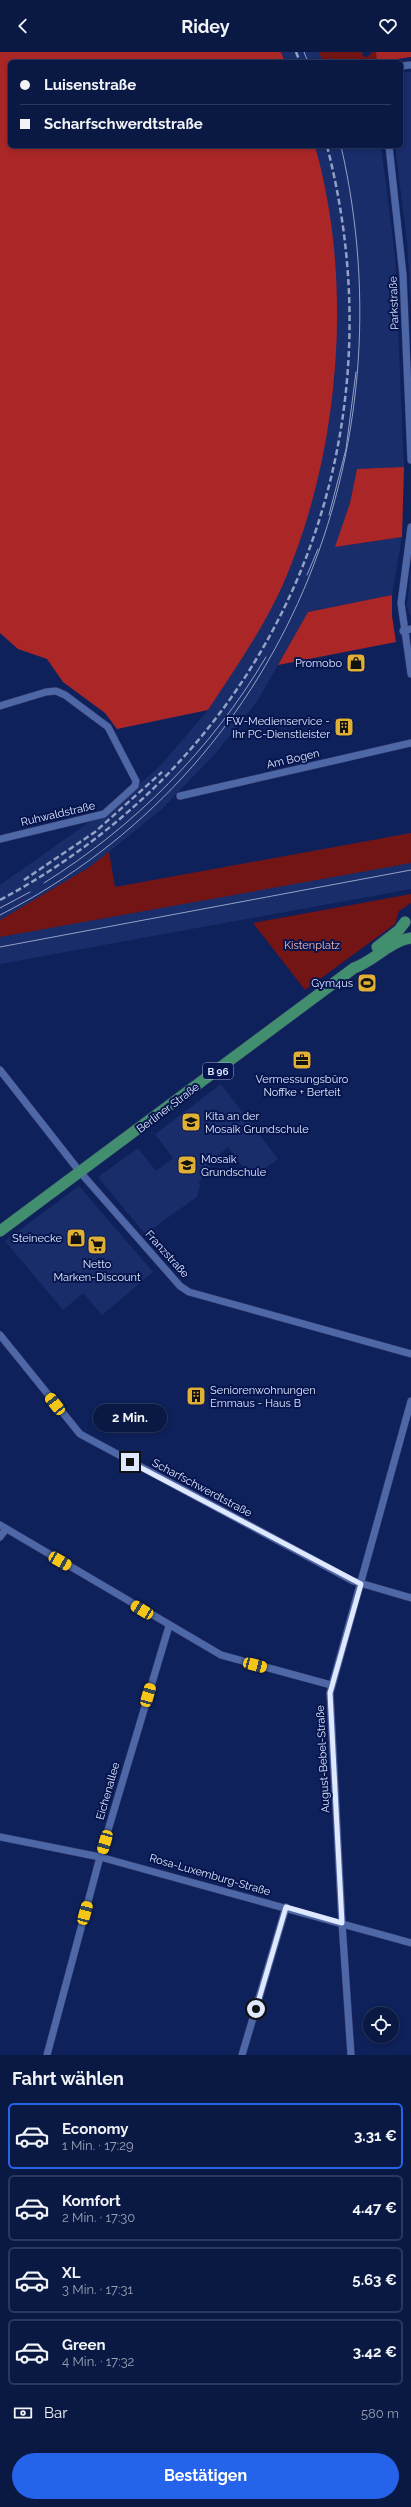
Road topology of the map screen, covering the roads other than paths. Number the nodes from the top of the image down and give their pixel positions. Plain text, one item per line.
1 (389, 148) edge
2 (411, 460) edge
3 (411, 527) edge
4 (411, 629) edge
5 (403, 631) junction
6 (411, 674) edge
7 (0, 706) edge
8 (411, 743) edge
9 (180, 796) dead end
10 (0, 839) edge
11 (408, 918) edge
12 (411, 937) edge
13 (354, 968) junction
14 (0, 1070) edge
15 (80, 1172) junction
16 (0, 1231) edge
17 (0, 1335) edge
18 (411, 1354) edge
19 (411, 1400) edge
20 (3, 1527) edge
21 (0, 1537) edge
22 (361, 1584) junction
23 (411, 1598) edge
24 (169, 1626) junction
25 (332, 1685) junction
26 (0, 1837) edge
27 (100, 1857) junction
28 (286, 1907) junction
29 (342, 1923) junction
30 (411, 1942) edge
31 (47, 2055) edge
32 (242, 2055) edge
33 (351, 2055) edge

1 - 2 street, Parkstraße
3 - 5 street
4 - 5 street
5 - 6 street
7 - 10 street, Ruhwaldstraße
8 - 9 street, Am Bogen
11 - 12 main road, B 96
11 - 13 main road, Berliner Straße / B 96
12 - 13 main road, Berliner Straße / B 96
13 - 15 main road, Berliner Straße / B 96
14 - 15 street, Franzstraße
15 - 16 main road, Berliner Straße / B 96
15 - 18 street, Franzstraße
17 - 22 street, Scharfschwerdtstraße
19 - 22 street, August-Bebel-Straße
20 - 21 street
20 - 24 street
22 - 23 street, Scharfschwerdtstraße
22 - 25 street, August-Bebel-Straße
24 - 25 street
24 - 27 street, Eichenallee
25 - 29 street, August-Bebel-Straße
26 - 27 street, Rosa-Luxemburg-Straße
27 - 28 street, Rosa-Luxemburg-Straße
27 - 31 street, Eichenallee
28 - 29 street, Rosa-Luxemburg-Straße
28 - 32 street
29 - 30 street, Rosa-Luxemburg-Straße
29 - 33 street, August-Bebel-Straße

